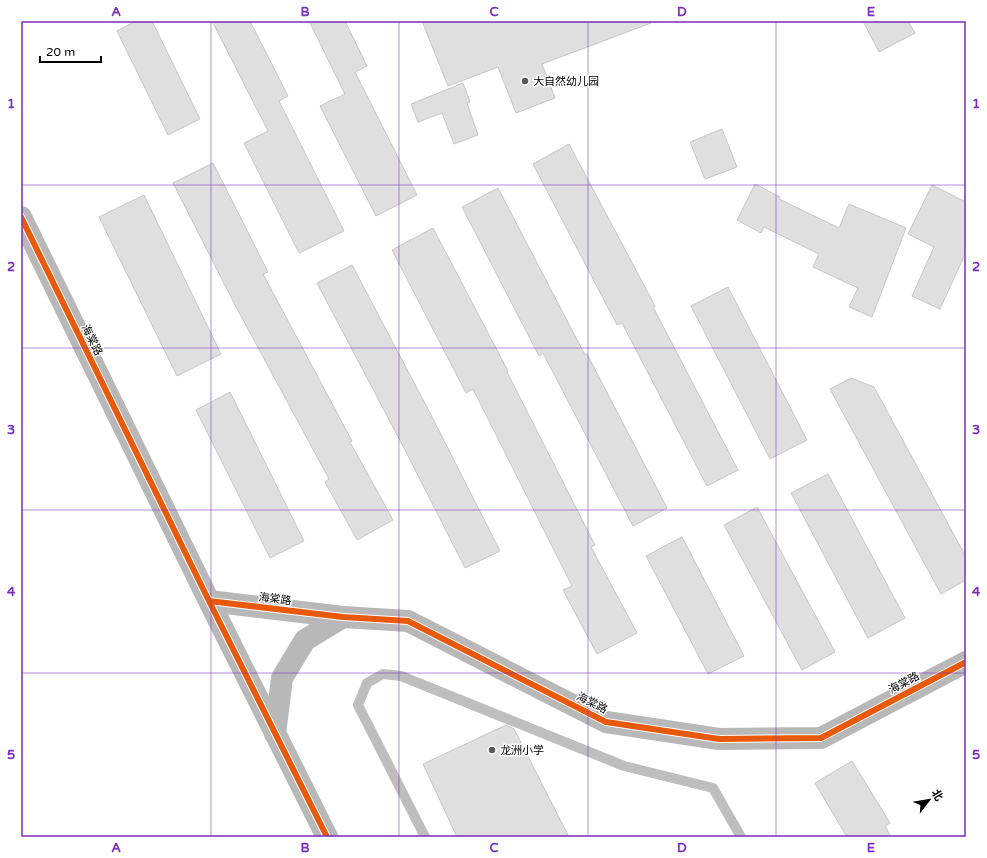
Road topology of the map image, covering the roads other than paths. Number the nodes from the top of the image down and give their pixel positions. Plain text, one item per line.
1 (21, 217) edge
2 (209, 601) junction
3 (343, 617) junction
4 (966, 662) edge
5 (275, 734) junction
6 (327, 837) edge
7 (425, 837) edge
8 (741, 837) edge

1 - 2 street, 海棠路
2 - 3 street, 海棠路
2 - 5 street, 海棠路
3 - 4 street, 海棠路
3 - 5 street
5 - 6 street, 海棠路
7 - 8 lane

